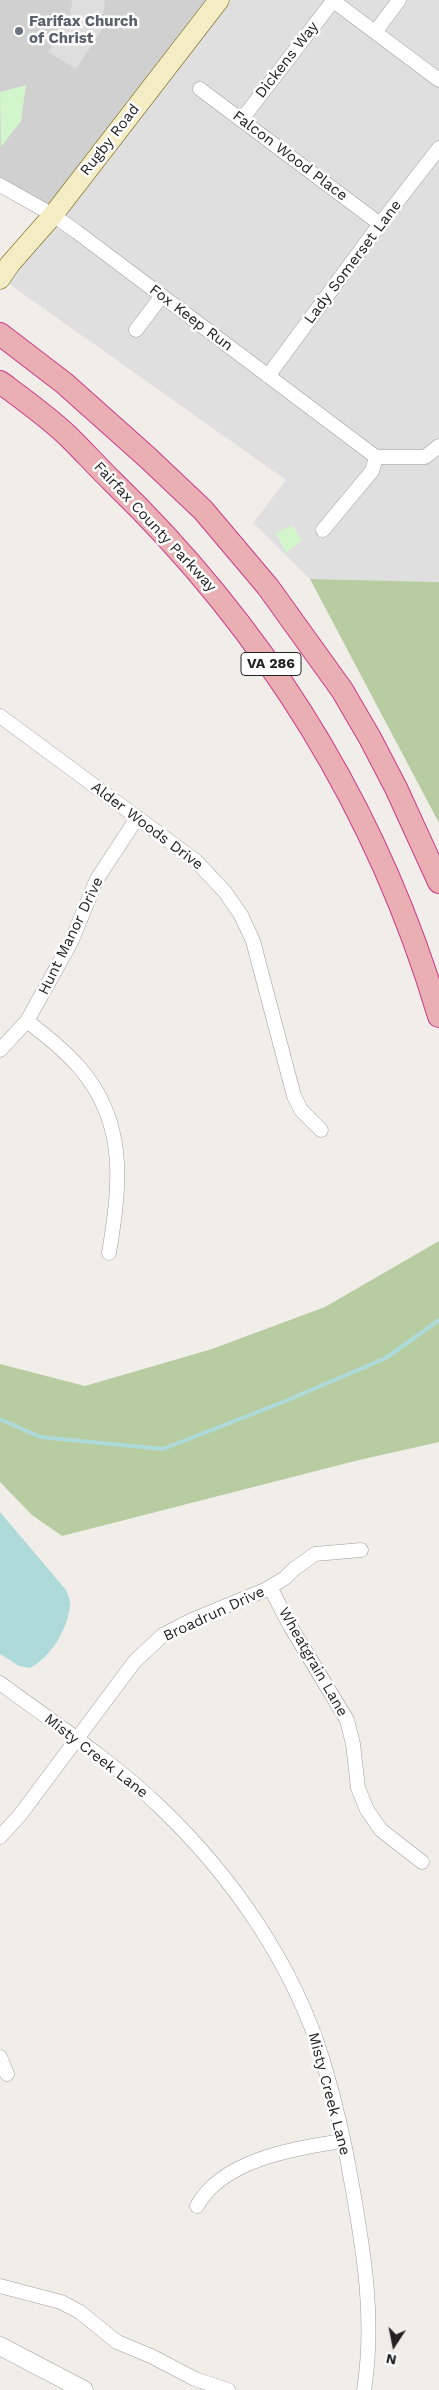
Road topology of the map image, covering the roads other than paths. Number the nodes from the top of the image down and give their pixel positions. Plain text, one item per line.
1 (219, 0) edge
2 (332, 0) edge
3 (399, 0) edge
4 (376, 31) junction
5 (439, 80) edge
6 (200, 89) dead end
7 (242, 119) junction
8 (439, 148) edge
9 (0, 185) edge
10 (53, 215) junction
11 (380, 224) junction
12 (0, 279) edge
13 (162, 296) junction
14 (136, 330) dead end
15 (0, 334) edge
16 (268, 376) junction
17 (0, 382) edge
18 (439, 446) edge
19 (376, 457) junction
20 (323, 530) dead end
21 (0, 716) edge
22 (137, 818) junction
23 (439, 882) edge
24 (439, 1016) edge
25 (27, 1021) junction
26 (0, 1050) edge
27 (321, 1130) dead end
28 (108, 1253) dead end
29 (361, 1550) dead end
30 (270, 1587) junction
31 (0, 1683) edge
32 (76, 1740) junction
33 (0, 1837) edge
34 (422, 1862) dead end
35 (0, 2057) edge
36 (7, 2074) dead end
37 (342, 2141) junction
38 (197, 2206) dead end
39 (0, 2286) edge
40 (0, 2346) edge
41 (84, 2390) edge
42 (228, 2390) edge
43 (364, 2390) edge

1 - 10 main road, Rugby Road
2 - 4 street
2 - 7 street, Dickens Way
3 - 4 street
4 - 5 street
6 - 7 street, Falcon Wood Place
7 - 11 street, Falcon Wood Place
8 - 11 street, Lady Somerset Lane
9 - 10 street, Fox Keep Run
10 - 12 main road, Rugby Road
10 - 13 street, Fox Keep Run
11 - 16 street, Lady Somerset Lane
13 - 14 street
13 - 16 street, Fox Keep Run
15 - 23 highway, VA 286
16 - 19 street, Fox Keep Run
17 - 24 highway, Fairfax County Parkway / VA 286
18 - 19 street
19 - 20 street
21 - 22 street, Alder Woods Drive
22 - 25 street, Hunt Manor Drive
22 - 27 street, Alder Woods Drive
25 - 26 street, Hunt Manor Drive
25 - 28 street
29 - 30 street, Broadrun Drive
30 - 32 street, Broadrun Drive
30 - 34 street, Wheatgrain Lane
31 - 32 street, Misty Creek Lane
32 - 33 street, Broadrun Drive
32 - 37 street, Misty Creek Lane
35 - 36 street
37 - 38 street
37 - 43 street, Misty Creek Lane
39 - 42 street
40 - 41 street

